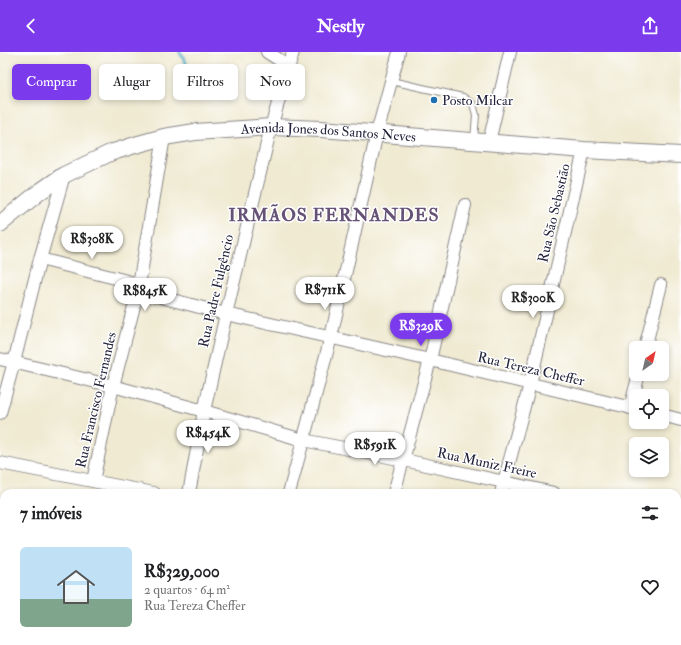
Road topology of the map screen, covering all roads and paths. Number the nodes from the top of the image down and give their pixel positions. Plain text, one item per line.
1 (267, 52) edge
2 (293, 52) edge
3 (399, 52) edge
4 (510, 52) edge
5 (286, 64) edge
6 (290, 64) edge
7 (391, 81) junction
8 (279, 100) edge
9 (271, 127) junction
10 (377, 134) junction
11 (164, 137) junction
12 (481, 141) junction
13 (584, 150) junction
14 (681, 155) edge
15 (64, 176) junction
16 (465, 205) dead end
17 (0, 224) edge
18 (40, 259) junction
19 (661, 285) dead end
20 (139, 288) junction
21 (226, 314) junction
22 (331, 337) junction
23 (647, 341) edge
24 (0, 359) edge
25 (430, 360) junction
26 (14, 362) junction
27 (530, 384) junction
28 (113, 386) junction
29 (629, 407) edge
30 (204, 411) junction
31 (0, 413) edge
32 (669, 417) edge
33 (681, 420) edge
34 (303, 440) junction
35 (404, 460) junction
36 (0, 463) edge
37 (93, 481) junction
38 (502, 487) edge
39 (134, 489) edge
40 (190, 489) edge
41 (290, 489) edge
42 (395, 489) edge
43 (519, 489) edge

1 - 5 street
2 - 6 street, Rua Padre Fulgêncio
3 - 7 street
4 - 12 street
7 - 10 street
7 - 12 lane
8 - 9 street, Rua Padre Fulgêncio
9 - 10 main road, Avenida Jones dos Santos Neves
9 - 11 main road, Avenida Jones dos Santos Neves
9 - 21 street, Rua Padre Fulgêncio
10 - 12 main road, Avenida Jones dos Santos Neves
10 - 22 street
11 - 15 main road, Avenida Jones dos Santos Neves
11 - 20 street, Rua Francisco Fernandes
12 - 13 main road, Avenida Jones dos Santos Neves
13 - 14 main road, Avenida Jones dos Santos Neves
13 - 27 street, Rua São Sebastião
15 - 17 main road, Avenida Jones dos Santos Neves
15 - 18 street
16 - 25 street
18 - 20 street, Rua Tereza Cheffer
18 - 26 street
19 - 23 street
20 - 21 street, Rua Tereza Cheffer
20 - 28 street, Rua Francisco Fernandes
21 - 22 street, Rua Tereza Cheffer
21 - 30 street, Rua Padre Fulgêncio
22 - 25 street, Rua Tereza Cheffer
22 - 34 street
24 - 26 street, Rua Muniz Freire
25 - 27 street, Rua Tereza Cheffer
25 - 35 street
26 - 28 street, Rua Muniz Freire
26 - 31 street
27 - 29 street, Rua Tereza Cheffer
27 - 38 street, Rua São Sebastião
28 - 30 street, Rua Muniz Freire
28 - 37 street, Rua Francisco Fernandes
30 - 34 street, Rua Muniz Freire
30 - 40 street, Rua Padre Fulgêncio
32 - 33 street
34 - 35 street, Rua Muniz Freire
34 - 41 street
35 - 38 street, Rua Muniz Freire
35 - 42 street
36 - 37 street
37 - 39 street
38 - 43 street, Rua Muniz Freire

